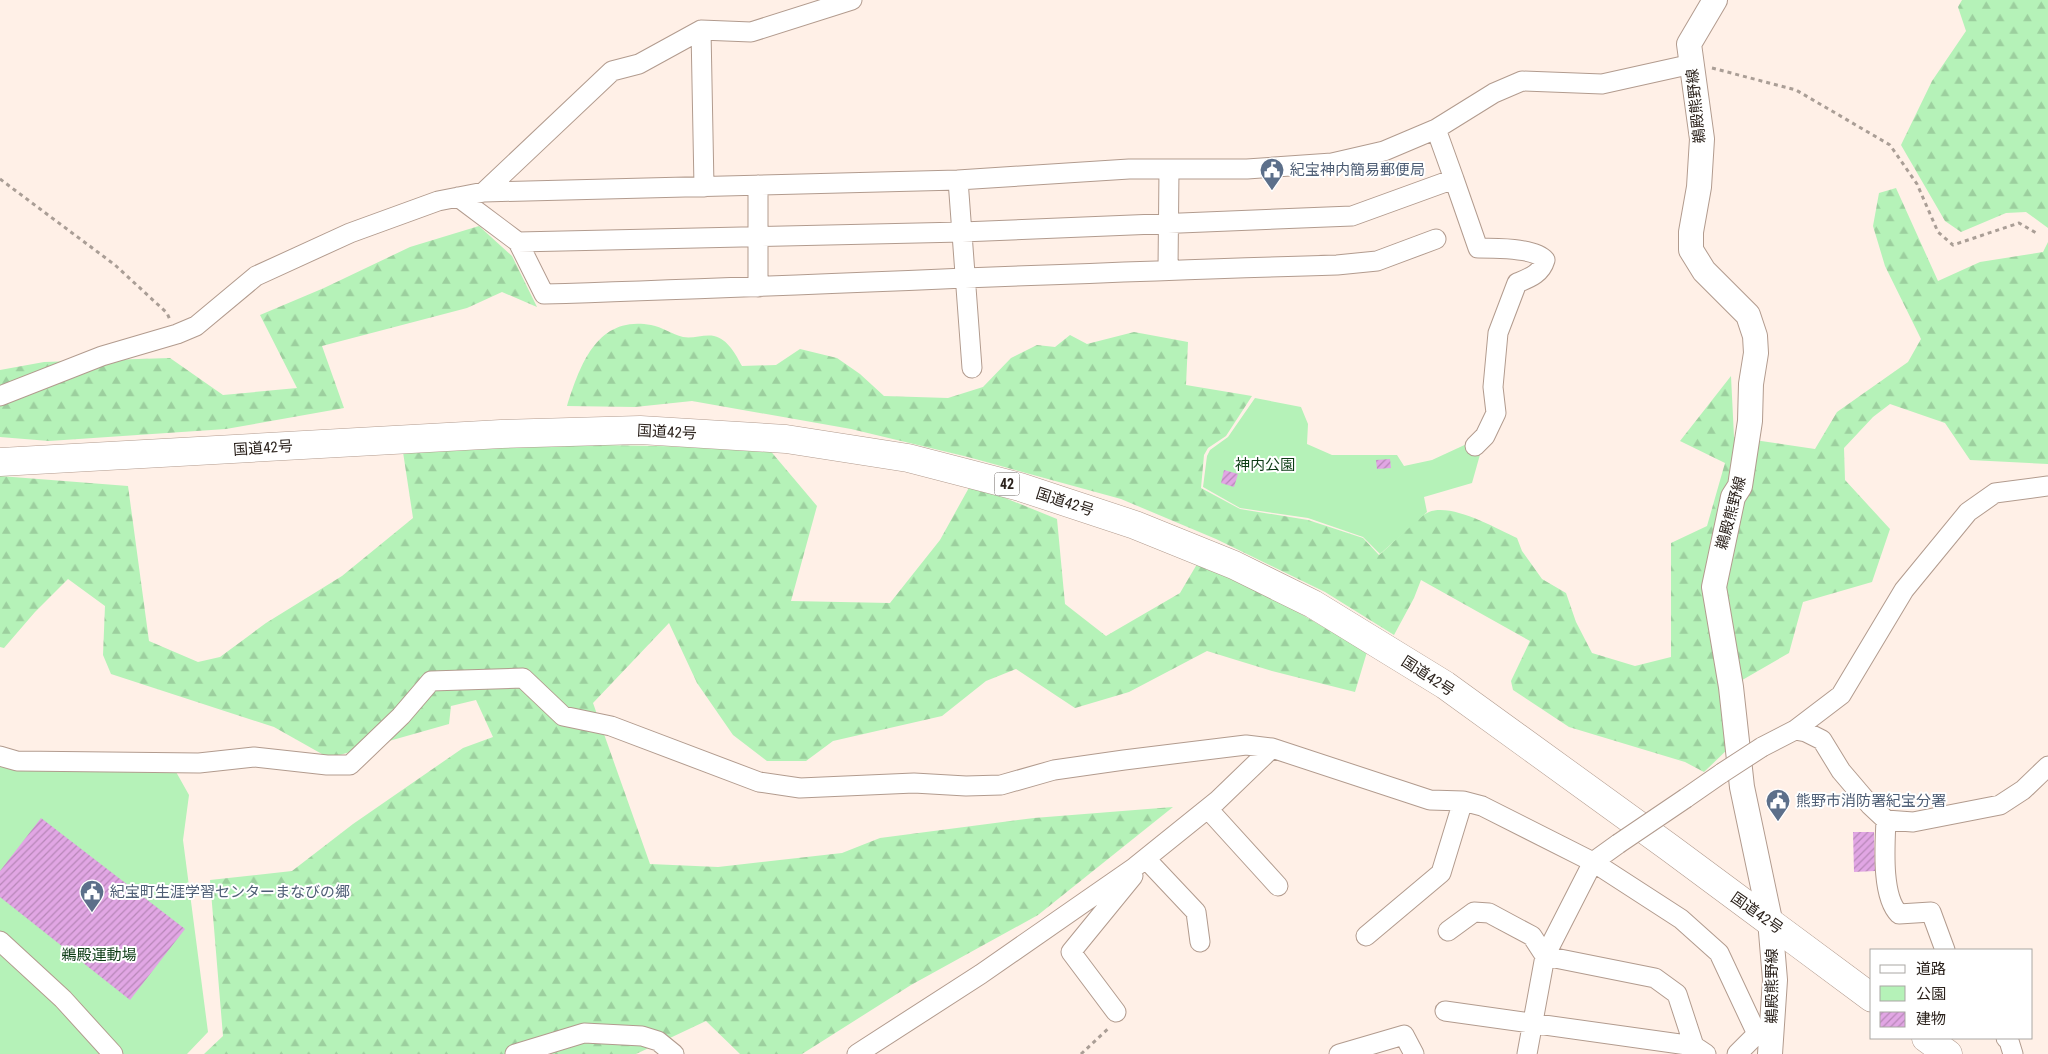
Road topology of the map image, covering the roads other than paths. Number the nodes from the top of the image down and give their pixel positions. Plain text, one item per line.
1 (852, 0) edge
2 (1715, 0) edge
3 (701, 30) junction
4 (1692, 64) junction
5 (1436, 129) junction
6 (1169, 170) junction
7 (1454, 179) junction
8 (958, 180) junction
9 (758, 185) junction
10 (704, 186) junction
11 (484, 192) junction
12 (458, 198) junction
13 (1168, 224) junction
14 (962, 232) junction
15 (758, 237) junction
16 (1436, 239) dead end
17 (518, 242) junction
18 (1168, 269) junction
19 (965, 277) junction
20 (758, 287) junction
21 (972, 368) dead end
22 (0, 396) edge
23 (1475, 446) dead end
24 (0, 462) edge
25 (2048, 486) edge
26 (1795, 730) junction
27 (1272, 748) junction
28 (0, 756) edge
29 (2048, 766) edge
30 (1463, 801) junction
31 (1208, 808) junction
32 (1886, 820) junction
33 (1593, 862) junction
34 (1140, 863) junction
35 (1278, 886) dead end
36 (1770, 920) junction
37 (1448, 931) dead end
38 (1366, 936) dead end
39 (0, 942) edge
40 (1200, 942) dead end
41 (1945, 949) edge
42 (1545, 956) junction
43 (1870, 996) edge
44 (1445, 1011) dead end
45 (1116, 1016) road end
46 (1532, 1023) junction
47 (1927, 1039) edge
48 (2007, 1039) edge
49 (1766, 1043) edge
50 (1700, 1050) edge
51 (113, 1054) edge
52 (515, 1054) edge
53 (674, 1054) edge
54 (857, 1054) edge
55 (1339, 1054) edge
56 (1414, 1054) edge
57 (1527, 1054) edge
58 (1737, 1054) edge
59 (1948, 1054) edge
60 (2013, 1054) edge

1 - 3 street
2 - 4 main road, 鵜殿熊野線
3 - 10 street
3 - 11 street
4 - 5 street
4 - 36 main road, 鵜殿熊野線
5 - 6 street
5 - 7 street
6 - 8 street
6 - 13 street
7 - 13 street
7 - 23 street
8 - 9 street
8 - 14 street
9 - 10 street
9 - 15 street
10 - 11 street
11 - 12 street
12 - 17 street
12 - 22 street
13 - 14 street
13 - 18 street
14 - 15 street
14 - 19 street
15 - 17 street
15 - 20 street
16 - 18 street
17 - 20 street
18 - 19 street
19 - 20 street
19 - 21 street
24 - 36 highway, 国道42号 / 42
25 - 26 street
26 - 32 street
26 - 33 street, bridge
27 - 28 street
27 - 30 street
27 - 31 street
29 - 32 street
30 - 33 street
30 - 38 street
31 - 34 street
31 - 35 street
32 - 41 street
33 - 42 street
33 - 49 street
34 - 40 street
34 - 45 street
34 - 54 street
36 - 43 highway, 国道42号 / 42
36 - 49 main road, 鵜殿熊野線
37 - 42 street
39 - 51 street
42 - 46 street
42 - 50 street
44 - 46 street
46 - 50 street
46 - 57 street
47 - 59 highway
48 - 60 street
49 - 58 street
52 - 53 street
55 - 56 street

